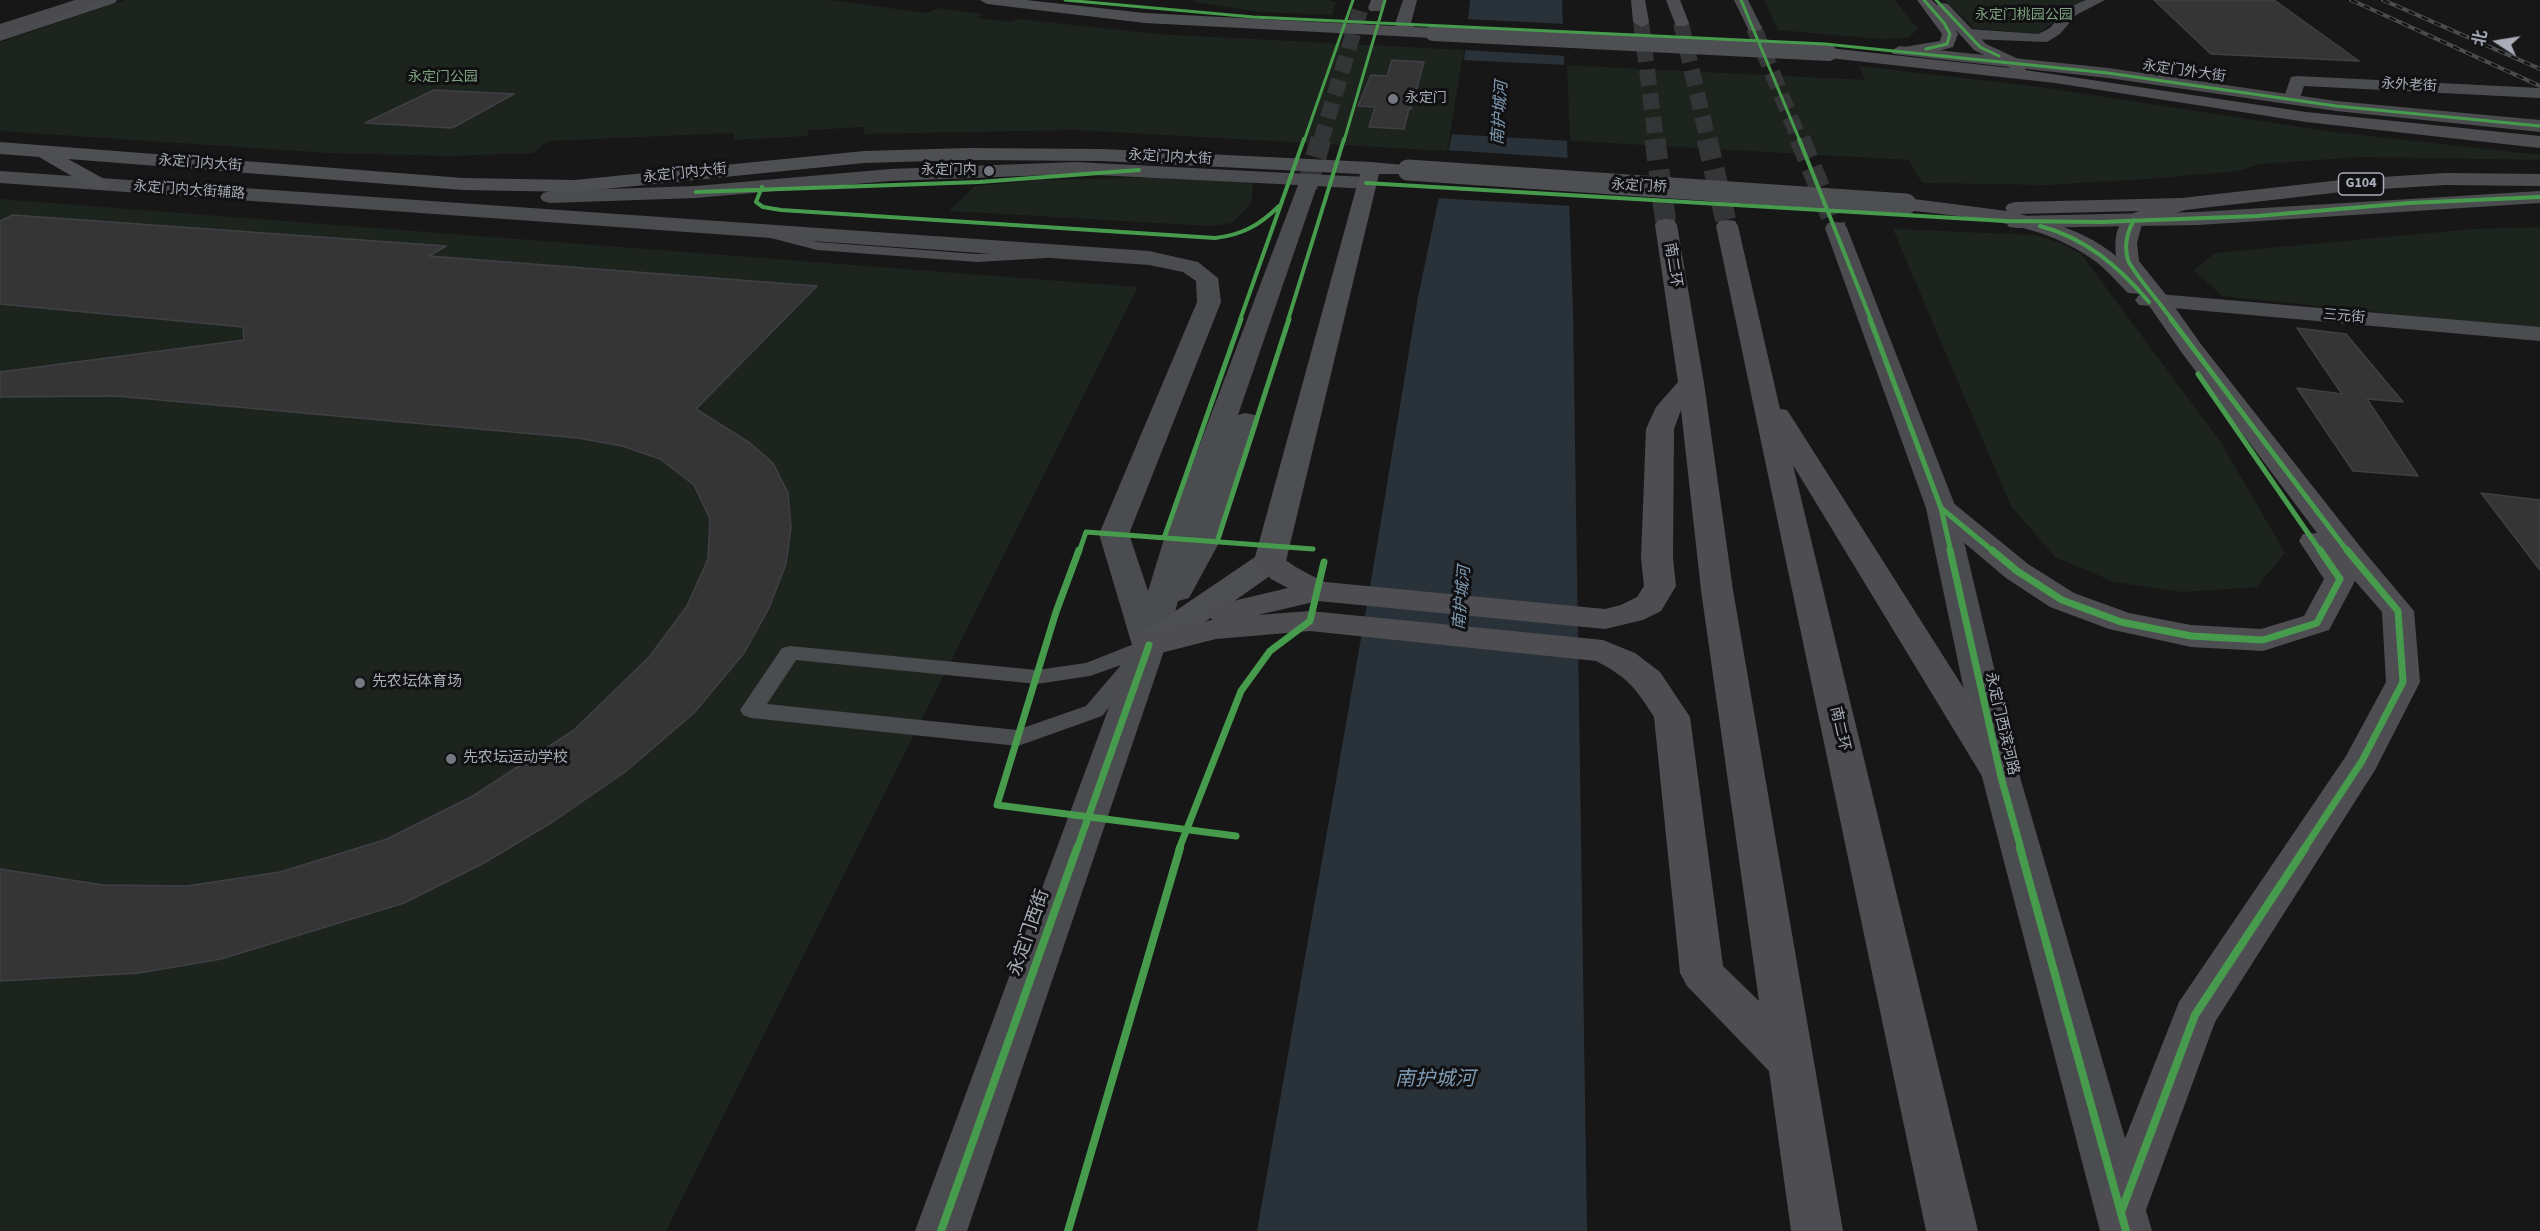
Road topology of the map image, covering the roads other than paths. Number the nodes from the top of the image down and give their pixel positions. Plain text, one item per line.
1 (52, 0) edge
2 (75, 0) edge
3 (90, 0) edge
4 (110, 0) edge
5 (987, 0) edge
6 (1410, 0) edge
7 (1638, 0) edge
8 (1673, 0) edge
9 (1741, 0) edge
10 (1924, 0) edge
11 (1936, 0) edge
12 (2098, 0) edge
13 (0, 16) edge
14 (1641, 22) tunnel mouth
15 (1681, 23) tunnel mouth
16 (0, 24) edge
17 (1754, 28) tunnel mouth
18 (0, 29) edge
19 (1410, 32) junction
20 (1970, 34) junction
21 (0, 36) edge
22 (1899, 51) junction
23 (1829, 53) junction
24 (2010, 62) junction
25 (2055, 78) junction
26 (2540, 93) edge
27 (2292, 100) junction
28 (2540, 126) edge
29 (2540, 142) edge
30 (0, 148) edge
31 (38, 151) junction
32 (969, 154) junction
33 (1368, 175) junction
34 (0, 177) edge
35 (2540, 180) edge
36 (101, 185) junction
37 (1316, 188) tunnel mouth
38 (620, 195) junction
39 (2540, 197) edge
40 (378, 203) junction
41 (1906, 204) junction
42 (2182, 204) junction
43 (2134, 220) junction
44 (2017, 222) junction
45 (1666, 225) tunnel mouth
46 (1728, 226) tunnel mouth
47 (1836, 228) tunnel mouth
48 (2153, 300) junction
49 (2540, 334) edge
50 (1691, 383) junction
51 (1763, 394) junction
52 (1941, 508) junction
53 (1270, 561) junction
54 (1314, 606) junction
55 (1604, 635) junction
56 (1149, 645) junction
57 (2001, 777) junction
58 (1791, 1063) junction
59 (2123, 1221) edge
60 (941, 1231) edge
61 (1817, 1231) edge
62 (1952, 1231) edge

1 - 13 street
2 - 16 main road
3 - 18 main road
4 - 21 street
5 - 19 main road
6 - 19 street
7 - 14 highway
8 - 15 highway
9 - 17 street
10 - 22 highway
11 - 20 highway
12 - 20 street
19 - 23 main road, bridge
20 - 24 highway
22 - 23 highway
22 - 24 street, 永定门外大街
23 - 25 highway, 永定门外大街
24 - 25 highway
24 - 27 street, 永定门外大街
25 - 29 highway, 永定门外大街
26 - 27 street, 永外老街
27 - 28 street, 永定门外大街
30 - 31 main road, 永定门内大街
31 - 32 main road, 永定门内大街
31 - 36 main road
32 - 33 main road, 永定门内大街
32 - 38 main road
33 - 38 street
33 - 41 main road, 永定门桥, bridge
33 - 53 main road
34 - 36 street, 永定门内大街辅路
35 - 42 highway, G104
36 - 40 street, 永定门内大街辅路
37 - 56 street, 永定门西街
38 - 40 street
39 - 43 street
40 - 56 street
41 - 42 highway, G104
41 - 44 highway
42 - 43 highway
43 - 44 street
43 - 48 highway
44 - 48 highway
45 - 50 highway, 南二环
46 - 51 highway, 南二环
47 - 52 street, 永定门西滨河路
48 - 49 street, 三元街
48 - 52 highway
48 - 59 highway
50 - 55 highway
50 - 58 highway, 南二环
51 - 57 highway
51 - 62 highway, 南二环
52 - 57 street, 永定门西滨河路
53 - 54 highway
53 - 56 main road
54 - 55 highway
54 - 56 highway
55 - 58 highway
56 - 56 lane
56 - 60 street, 永定门西街
57 - 59 street, 永定门西滨河路
58 - 61 highway, 南二环

